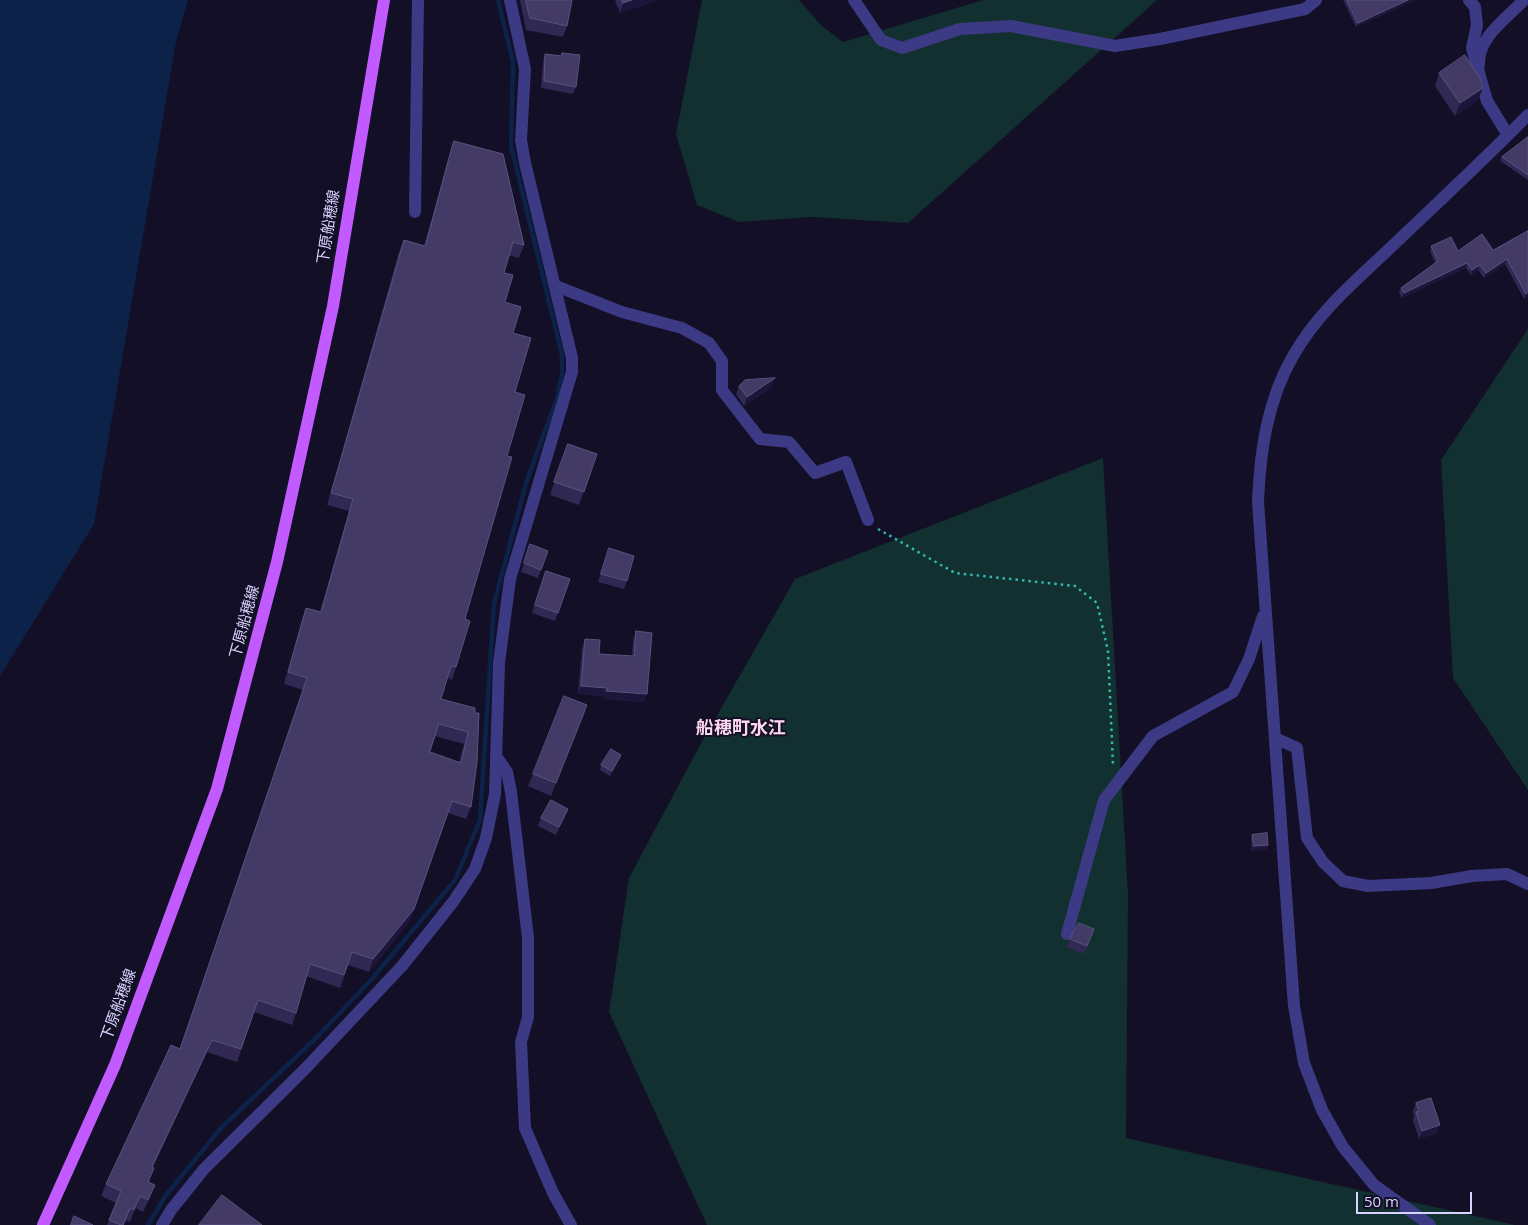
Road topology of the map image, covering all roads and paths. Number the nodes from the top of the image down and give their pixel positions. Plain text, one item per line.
1 (384, 0) edge
2 (418, 0) edge
3 (510, 0) edge
4 (854, 0) edge
5 (1316, 0) edge
6 (1469, 0) edge
7 (1524, 0) edge
8 (1479, 71) junction
9 (1528, 115) edge
10 (1508, 135) junction
11 (415, 212) dead end
12 (556, 286) junction
13 (868, 520) joint
14 (1266, 608) junction
15 (1275, 738) junction
16 (498, 759) junction
17 (1119, 780) junction
18 (1528, 884) edge
19 (1067, 934) dead end
20 (43, 1225) edge
21 (162, 1225) edge
22 (571, 1225) edge
23 (1430, 1225) edge

1 - 20 main road, 下原船穂線
2 - 11 street
3 - 12 street
4 - 5 street
6 - 8 street
7 - 8 street
8 - 10 street
9 - 10 street
10 - 14 street
12 - 13 street
12 - 16 street
13 - 17 path
14 - 15 street
14 - 17 street
15 - 18 street
15 - 23 street
16 - 21 street
16 - 22 street
17 - 19 street

